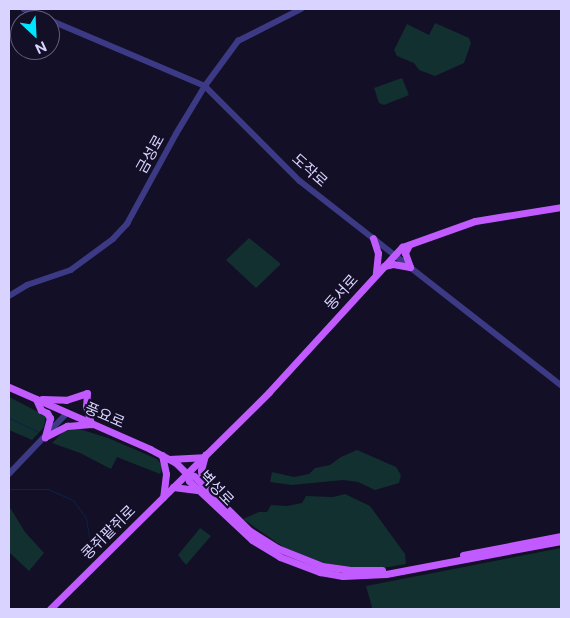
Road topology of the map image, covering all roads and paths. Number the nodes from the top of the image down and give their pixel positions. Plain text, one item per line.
1 (24, 9) edge
2 (301, 9) edge
3 (205, 86) junction
4 (561, 207) edge
5 (372, 238) junction
6 (411, 244) junction
7 (393, 254) junction
8 (410, 267) junction
9 (378, 271) junction
10 (9, 296) edge
11 (561, 386) edge
12 (9, 387) edge
13 (36, 399) junction
14 (67, 413) junction
15 (91, 424) junction
16 (45, 437) junction
17 (162, 455) junction
18 (204, 456) junction
19 (170, 459) junction
20 (9, 474) edge
21 (187, 474) junction
22 (173, 487) junction
23 (200, 487) junction
24 (163, 497) junction
25 (561, 536) edge
26 (561, 541) edge
27 (50, 609) edge

1 - 3 street, 도작로
2 - 3 street, 금성로
3 - 5 street, 도작로
3 - 10 street, 금성로
4 - 6 main road, 동서로
5 - 7 street, 도작로
5 - 9 main road
6 - 7 main road, 동서로
6 - 8 main road
7 - 8 street, 도작로
7 - 9 main road, 동서로
8 - 9 main road
8 - 11 street, 도작로
9 - 18 main road, 동서로
12 - 13 main road, 풍요로
13 - 14 main road, 풍요로
13 - 15 main road
13 - 16 main road
14 - 15 main road, 풍요로
14 - 16 street
15 - 16 main road
15 - 17 main road, 풍요로
16 - 20 street
17 - 19 main road, 풍요로
17 - 24 main road
18 - 19 main road
18 - 21 main road, 동서로
18 - 23 main road
19 - 21 main road, 풍요로
21 - 22 main road, 콩쥐팥쥐로
21 - 23 main road, 벽성로
22 - 23 main road
22 - 24 main road, 콩쥐팥쥐로
23 - 25 main road, 벽성로
23 - 26 main road, 벽성로
24 - 27 main road, 콩쥐팥쥐로

